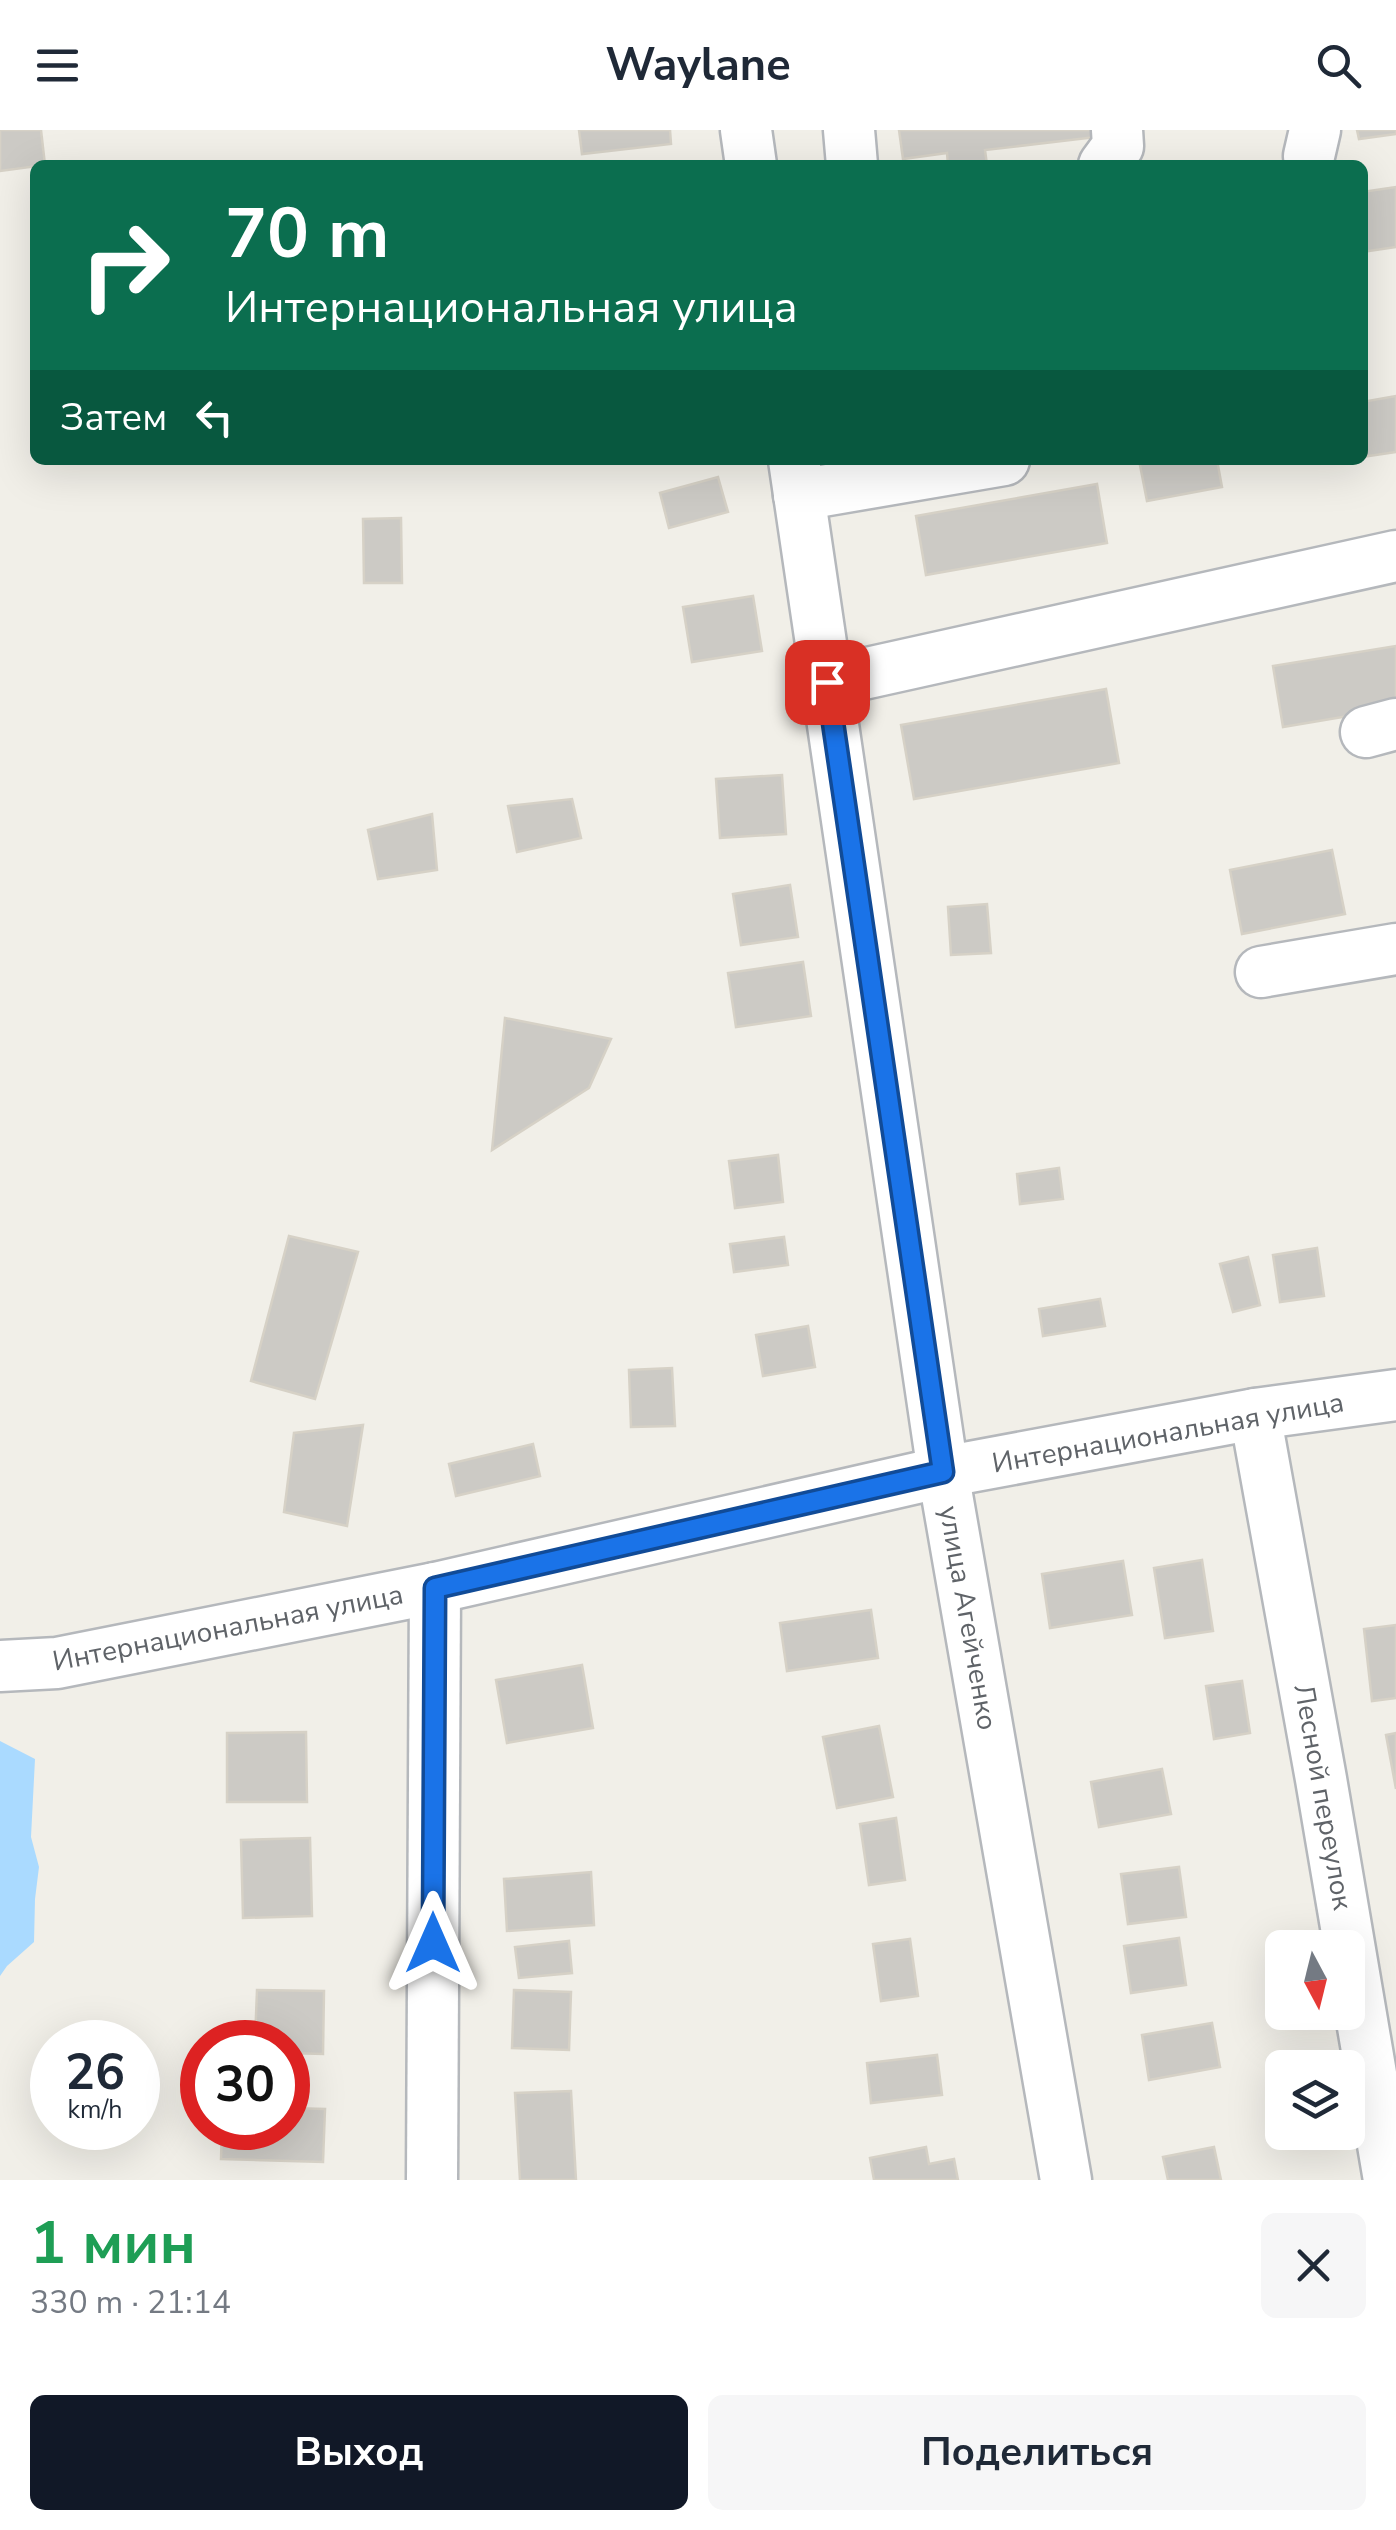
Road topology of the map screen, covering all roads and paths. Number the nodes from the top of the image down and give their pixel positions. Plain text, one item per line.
1 (746, 130) edge
2 (849, 130) edge
3 (1116, 130) edge
4 (750, 160) edge
5 (849, 160) edge
6 (1108, 160) edge
7 (946, 465) edge
8 (797, 478) edge
9 (1396, 556) edge
10 (827, 682) junction
11 (1396, 950) edge
12 (1261, 972) dead end
13 (1396, 1395) edge
14 (1255, 1414) junction
15 (943, 1472) junction
16 (435, 1588) junction
17 (0, 1666) edge
18 (432, 2180) edge
19 (1066, 2180) edge
20 (1389, 2180) edge

1 - 4 street
2 - 5 street
3 - 6 street
7 - 8 street
8 - 10 street, улица Агейченко
9 - 10 street
10 - 15 street, улица Агейченко
11 - 12 street
13 - 14 street, Интернациональная улица
14 - 15 street, Интернациональная улица
14 - 20 street, Лесной переулок
15 - 16 street, Интернациональная улица
15 - 19 street, улица Агейченко
16 - 17 street, Интернациональная улица
16 - 18 street

